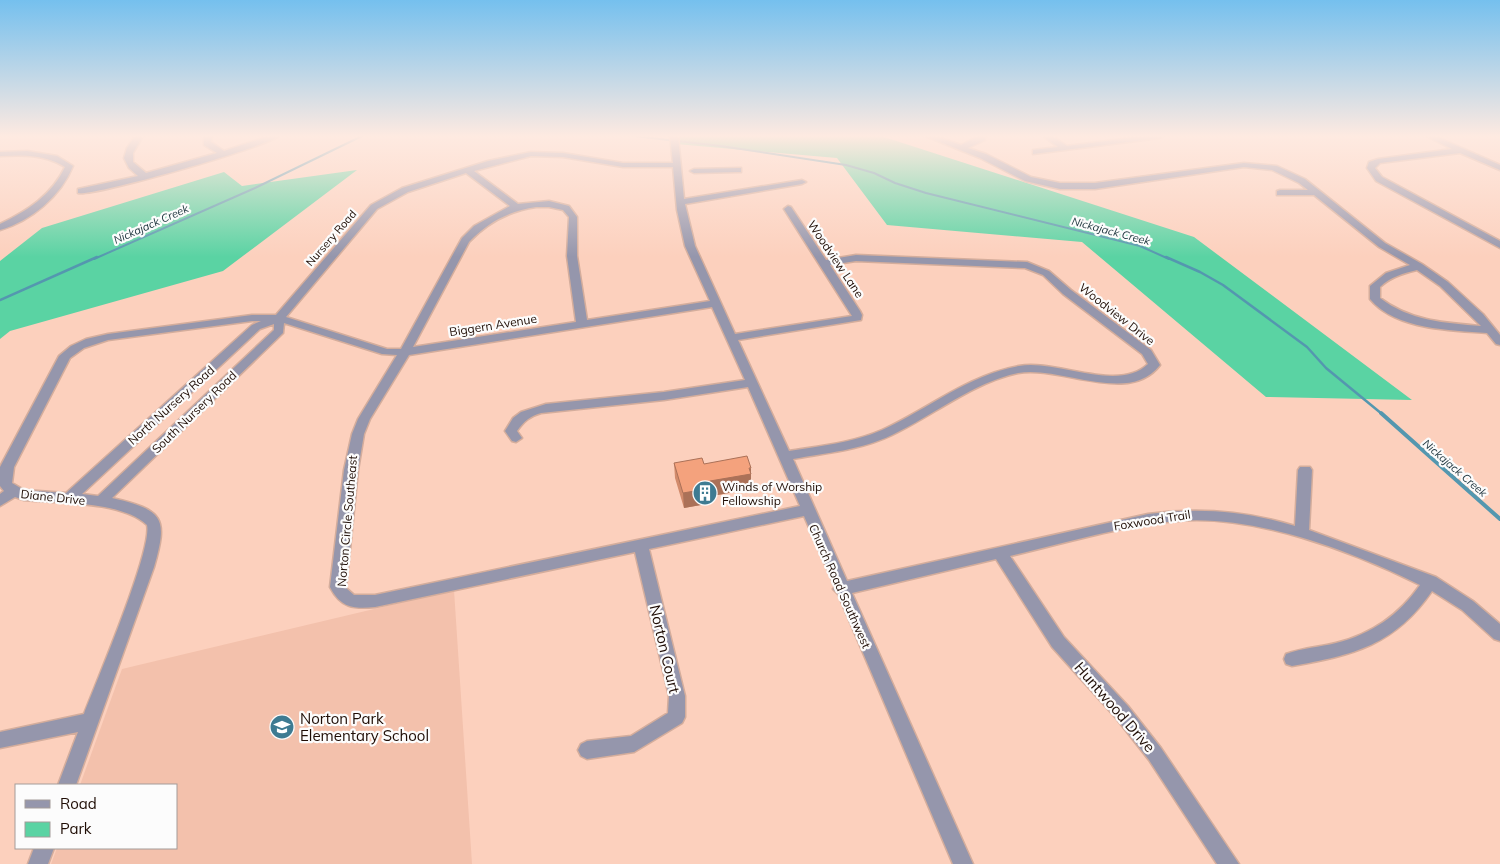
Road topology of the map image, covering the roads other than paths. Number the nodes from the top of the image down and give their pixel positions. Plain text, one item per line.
1 (63, 176) edge
2 (143, 176) edge
3 (447, 176) edge
4 (475, 176) edge
5 (678, 176) edge
6 (713, 176) edge
7 (733, 176) edge
8 (1023, 176) edge
9 (1155, 176) edge
10 (1294, 176) edge
11 (1377, 176) edge
12 (729, 181) junction
13 (802, 182) dead end
14 (81, 191) dead end
15 (1316, 192) junction
16 (1280, 193) dead end
17 (680, 202) junction
18 (516, 207) junction
19 (788, 209) dead end
20 (0, 227) edge
21 (1500, 244) edge
22 (823, 263) junction
23 (1419, 266) junction
24 (715, 303) junction
25 (279, 318) junction
26 (582, 324) junction
27 (1490, 330) junction
28 (731, 338) junction
29 (1500, 342) edge
30 (405, 352) junction
31 (752, 383) junction
32 (516, 438) dead end
33 (784, 456) junction
34 (1305, 470) dead end
35 (13, 492) junction
36 (68, 499) junction
37 (0, 501) edge
38 (100, 502) junction
39 (807, 510) junction
40 (1302, 532) junction
41 (641, 545) junction
42 (999, 552) junction
43 (1431, 581) junction
44 (841, 589) junction
45 (1500, 634) edge
46 (1292, 659) dead end
47 (91, 721) junction
48 (0, 740) edge
49 (587, 750) dead end
50 (67, 784) edge
51 (44, 849) edge
52 (38, 864) edge
53 (963, 864) edge
54 (1228, 864) edge

1 - 20 street
2 - 14 street
3 - 25 street, Nursery Road
4 - 18 street
5 - 17 street, Church Road Southwest
6 - 12 street
7 - 12 street
8 - 9 street
10 - 15 street
11 - 21 street
12 - 13 street
12 - 17 street
15 - 16 street
15 - 23 street
17 - 24 street, Church Road Southwest
18 - 26 street
18 - 30 street, Norton Circle Southeast
19 - 22 street, Woodview Lane
22 - 28 street, Woodview Lane
22 - 33 street, Woodview Drive
23 - 27 street
23 - 27 street
24 - 26 street, Biggern Avenue
24 - 28 street, Church Road Southwest
25 - 30 street, Biggern Avenue
25 - 35 street, Diane Drive
25 - 36 street, North Nursery Road
25 - 38 street, South Nursery Road
26 - 30 street, Biggern Avenue
27 - 29 street
28 - 31 street, Church Road Southwest
30 - 41 street, Norton Circle Southeast
31 - 32 street
31 - 33 street, Church Road Southwest
33 - 39 street, Church Road Southwest
34 - 40 street
35 - 36 street, Diane Drive
35 - 37 street
36 - 38 street, Diane Drive
38 - 47 street, Diane Drive
39 - 41 street, Norton Circle Southeast
39 - 44 street, Church Road Southwest
40 - 42 street, Foxwood Trail
40 - 43 street, Foxwood Trail
41 - 49 street, Norton Court
42 - 44 street, Foxwood Trail
42 - 54 street, Huntwood Drive
43 - 45 street, Foxwood Trail
43 - 46 street
44 - 53 street, Church Road Southwest
47 - 48 street
47 - 50 street, Diane Drive
51 - 52 street

